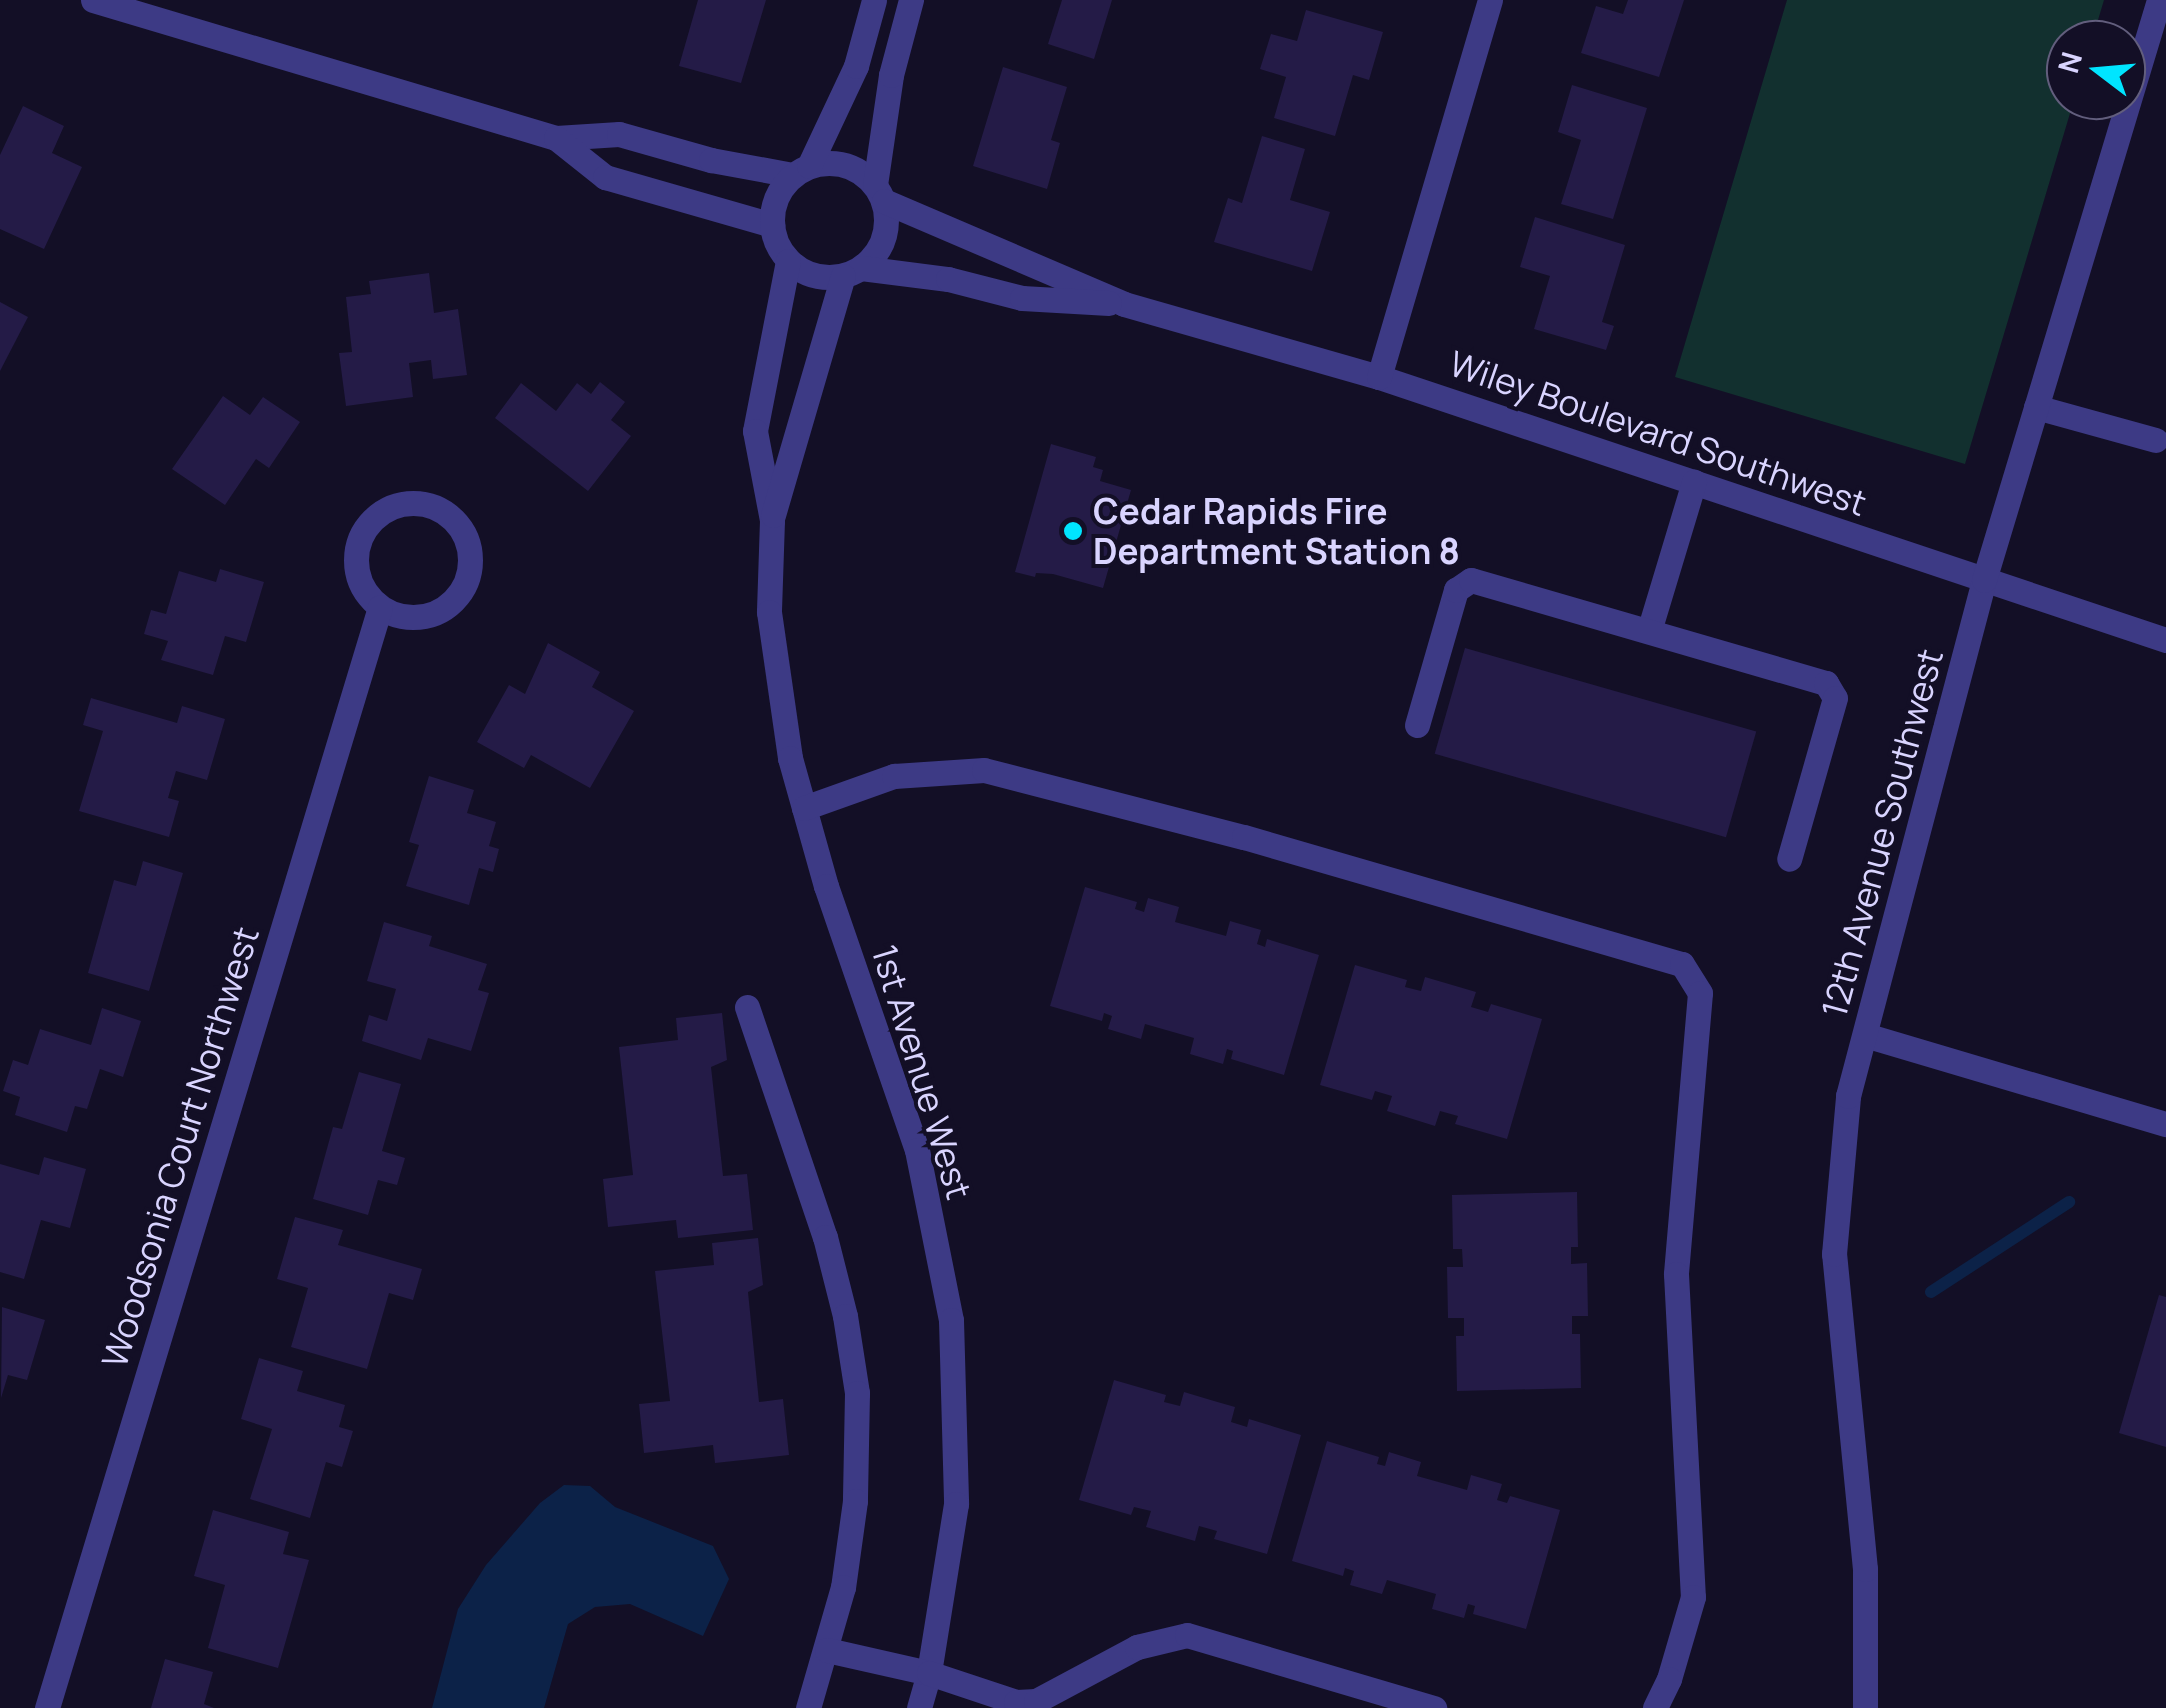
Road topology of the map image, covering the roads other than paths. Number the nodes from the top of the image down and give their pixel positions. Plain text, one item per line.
1 (93, 0) edge
2 (874, 0) edge
3 (910, 0) edge
4 (1490, 0) edge
5 (2158, 0) edge
6 (556, 138) junction
7 (801, 170) junction
8 (879, 192) junction
9 (772, 225) junction
10 (788, 260) junction
11 (852, 272) junction
12 (1124, 304) junction
13 (1379, 377) junction
14 (2036, 407) junction
15 (2156, 440) dead end
16 (1694, 482) junction
17 (772, 520) junction
18 (1984, 580) junction
19 (380, 607) junction
20 (1649, 632) junction
21 (2166, 640) edge
22 (1417, 724) dead end
23 (804, 808) junction
24 (1790, 860) dead end
25 (747, 1007) dead end
26 (1864, 1035) junction
27 (2166, 1124) edge
28 (827, 1650) junction
29 (929, 1674) junction
30 (1037, 1704) edge
31 (47, 1708) edge
32 (808, 1708) edge
33 (919, 1708) edge
34 (1434, 1708) edge
35 (1655, 1708) edge
36 (1865, 1708) edge

1 - 6 street
2 - 7 street
3 - 8 street
4 - 13 street
5 - 14 street, 12th Avenue Southwest
6 - 7 street
6 - 9 street
7 - 8 street
7 - 9 street
8 - 11 street
8 - 12 street, Wiley Boulevard Southwest
9 - 10 street
10 - 11 street
10 - 17 street, 1st Avenue West
11 - 12 street, Wiley Boulevard Southwest
11 - 17 street, 1st Avenue West
12 - 13 street, Wiley Boulevard Southwest
13 - 16 street, Wiley Boulevard Southwest
14 - 15 street
14 - 18 street, 12th Avenue Southwest
16 - 18 street, Wiley Boulevard Southwest
16 - 20 street
17 - 23 street, 1st Avenue West
18 - 21 street, Wiley Boulevard Southwest
18 - 26 street, 12th Avenue Southwest
19 - 19 street
19 - 31 street, Woodsonia Court Northwest
20 - 22 street
20 - 24 street
23 - 29 street, 1st Avenue West
23 - 35 street
25 - 28 street
26 - 27 street
26 - 36 street, 12th Avenue Southwest
28 - 29 street
28 - 32 street
29 - 30 street
29 - 33 street, 1st Avenue West
30 - 34 street

